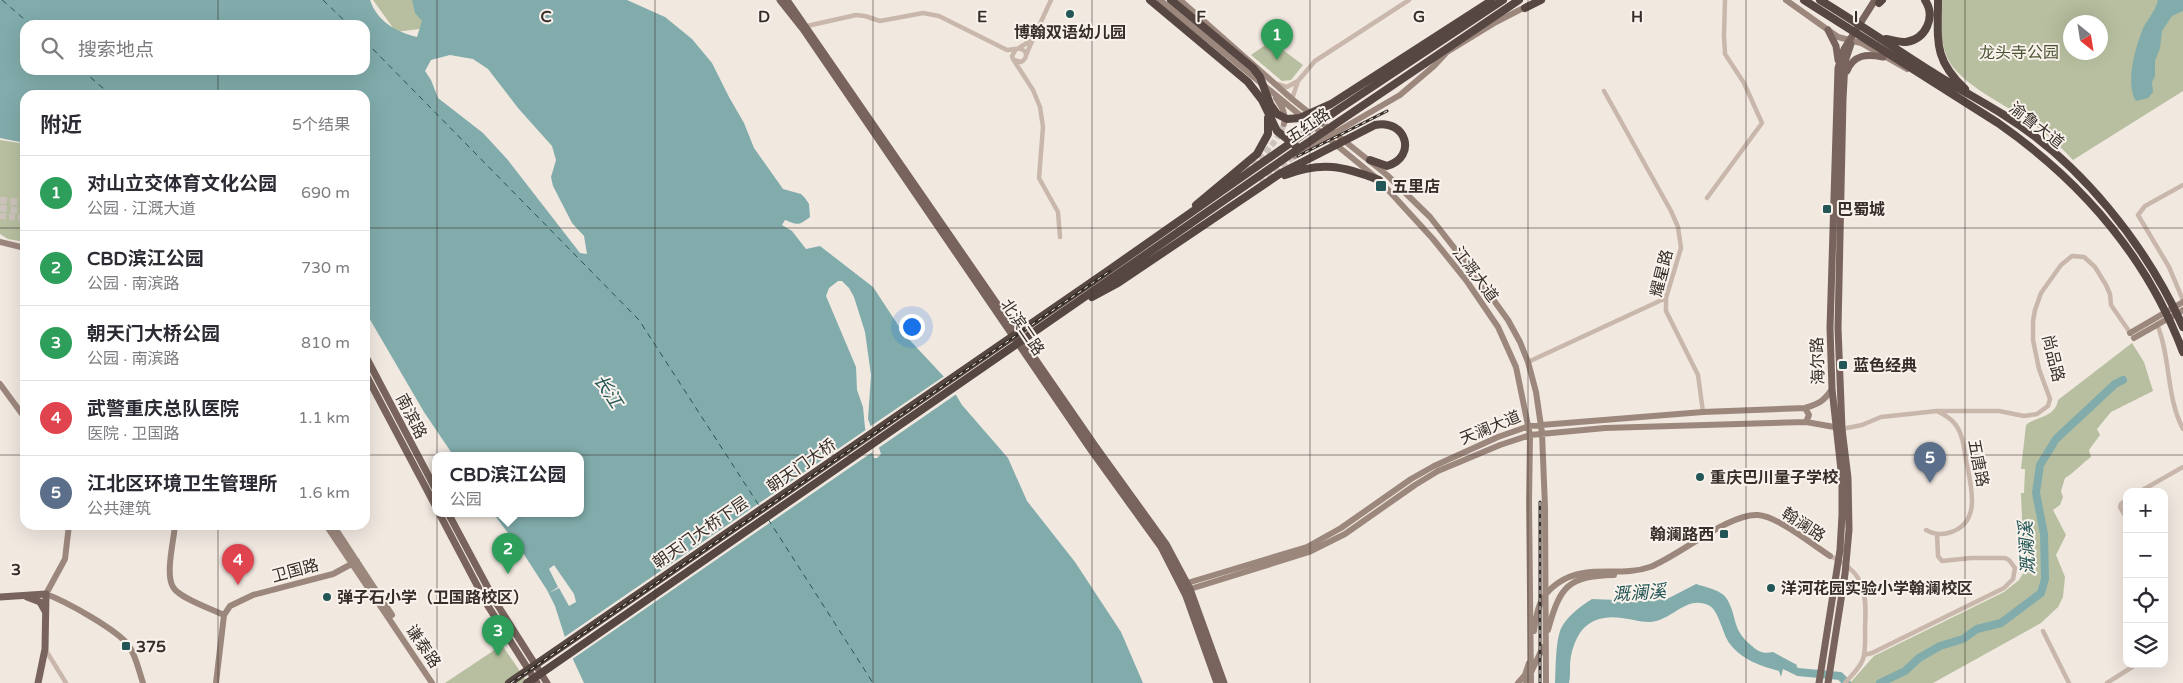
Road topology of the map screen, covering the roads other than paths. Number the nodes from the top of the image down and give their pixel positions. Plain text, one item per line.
1 (780, 0) edge
2 (787, 0) edge
3 (1051, 0) edge
4 (1150, 0) edge
5 (1160, 0) edge
6 (1171, 0) edge
7 (1180, 0) edge
8 (1409, 0) edge
9 (1503, 0) edge
10 (1519, 0) edge
11 (1536, 0) edge
12 (1541, 0) edge
13 (1725, 0) edge
14 (1786, 0) edge
15 (1804, 0) edge
16 (1925, 0) edge
17 (1938, 0) edge
18 (1491, 1) edge
19 (1823, 1) edge
20 (1877, 2) edge
21 (1525, 8) junction
22 (1844, 19) junction
23 (1496, 22) junction
24 (807, 26) junction
25 (1461, 27) junction
26 (1828, 30) junction
27 (1470, 32) junction
28 (1876, 35) junction
29 (1033, 39) junction
30 (1851, 40) junction
31 (1429, 41) junction
32 (991, 42) junction
33 (1017, 48) junction
34 (1444, 55) junction
35 (1025, 57) junction
36 (1883, 57) junction
37 (1014, 59) junction
38 (1838, 68) junction
39 (1927, 78) junction
40 (1027, 80) junction
41 (1298, 81) junction
42 (1274, 82) junction
43 (1604, 91) dead end
44 (1272, 93) junction
45 (1843, 98) junction
46 (1292, 99) junction
47 (1978, 101) junction
48 (1265, 107) junction
49 (1284, 124) dead end
50 (1312, 145) junction
51 (1296, 157) junction
52 (1370, 160) junction
53 (1379, 180) junction
54 (2183, 185) edge
55 (1254, 190) junction
56 (2092, 197) junction
57 (1707, 198) dead end
58 (1179, 221) junction
59 (1060, 237) dead end
60 (0, 242) edge
61 (20, 247) edge
62 (1113, 275) junction
63 (1666, 298) junction
64 (2183, 301) edge
65 (2183, 310) edge
66 (2156, 324) junction
67 (2183, 327) edge
68 (2132, 336) junction
69 (2183, 352) edge
70 (1528, 362) junction
71 (370, 364) edge
72 (370, 382) edge
73 (0, 384) edge
74 (1832, 389) junction
75 (1805, 408) junction
76 (20, 411) edge
77 (1936, 411) junction
78 (1703, 412) junction
79 (1806, 422) junction
80 (400, 423) junction
81 (1541, 424) junction
82 (1529, 426) junction
83 (1838, 428) junction
84 (2183, 429) edge
85 (395, 432) junction
86 (1542, 433) junction
87 (1530, 434) junction
88 (406, 452) junction
89 (2183, 467) edge
90 (1845, 479) junction
91 (432, 482) edge
92 (432, 484) edge
93 (2146, 488) edge
94 (432, 500) edge
95 (440, 517) edge
96 (450, 517) edge
97 (68, 530) edge
98 (174, 530) edge
99 (330, 530) edge
100 (336, 530) edge
101 (1926, 530) dead end
102 (1938, 534) junction
103 (1830, 556) junction
104 (355, 563) junction
105 (1185, 587) junction
106 (46, 594) junction
107 (23, 595) junction
108 (0, 597) edge
109 (46, 614) junction
110 (224, 615) junction
111 (2043, 631) dead end
112 (45, 649) junction
113 (1864, 655) junction
114 (2131, 668) edge
115 (38, 683) edge
116 (66, 683) edge
117 (143, 683) edge
118 (216, 683) edge
119 (432, 683) edge
120 (437, 683) edge
121 (504, 683) edge
122 (509, 683) edge
123 (527, 683) edge
124 (532, 683) edge
125 (537, 683) edge
126 (547, 683) edge
127 (1218, 683) edge
128 (1224, 683) edge
129 (1518, 683) edge
130 (1526, 683) edge
131 (1531, 683) edge
132 (1546, 683) edge
133 (1820, 683) edge
134 (1828, 683) edge
135 (1844, 683) edge
136 (2069, 683) edge
137 (2107, 683) edge

1 - 105 main road, 北滨二路
2 - 24 main road, 北滨二路
3 - 29 street
4 - 48 highway
5 - 44 main road, 江溉大道
6 - 31 highway
7 - 42 main road, 江溉大道
8 - 41 street
9 - 25 highway, 五红路
10 - 27 highway, 五红路
11 - 21 main road
12 - 21 highway
13 - 57 street
14 - 26 main road, 渝鲁大道
15 - 22 highway, 渝鲁大道
16 - 28 highway
17 - 47 highway
18 - 25 main road
18 - 31 highway
19 - 22 highway, 渝鲁大道
20 - 30 main road
21 - 23 main road
22 - 28 highway, 渝鲁大道
22 - 39 highway, 渝鲁大道
23 - 27 highway
23 - 34 main road
24 - 32 street
24 - 105 main road, 北滨二路
25 - 31 highway
25 - 58 highway, 五红路
26 - 30 main road, 渝鲁大道
26 - 38 main road
27 - 34 highway
27 - 51 highway, 五红路
28 - 47 highway, 渝鲁大道
29 - 33 street
29 - 35 street
30 - 36 main road, 渝鲁大道
30 - 38 main road, 海尔路
30 - 45 main road, 海尔路
32 - 33 street
32 - 37 street
33 - 35 street
33 - 37 street
34 - 50 main road
35 - 37 street
35 - 40 street
36 - 39 main road, 渝鲁大道
36 - 45 main road
37 - 40 street
38 - 74 main road, 海尔路
39 - 56 highway, 渝鲁大道
40 - 59 street
41 - 42 street
41 - 46 street
42 - 46 main road, 江溉大道
43 - 63 street, 耀星路
44 - 49 main road
44 - 53 main road, 江溉大道
45 - 83 main road, 海尔路
46 - 52 main road, 江溉大道
47 - 56 highway, 渝鲁大道
48 - 50 highway
48 - 58 highway
50 - 51 main road
51 - 52 highway
51 - 55 highway
51 - 62 highway, 五红路
52 - 70 main road, 江溉大道
53 - 55 highway
53 - 82 main road, 江溉大道
54 - 64 street
55 - 62 highway
56 - 67 highway, 渝鲁大道
56 - 69 highway, 渝鲁大道
58 - 62 highway, 五红路
60 - 61 main road
62 - 121 main road, 朝天门大桥下层
62 - 122 highway, 朝天门大桥
62 - 123 highway, 朝天门大桥
62 - 124 main road, 朝天门大桥下层
63 - 70 street
63 - 78 street, 耀星路
64 - 68 main road
65 - 66 main road
66 - 68 main road
66 - 84 street
68 - 77 street, 尚品路
70 - 81 main road, 江溉大道
71 - 80 main road, 南滨路
72 - 85 main road, 南滨路
73 - 76 main road
74 - 75 main road, 天澜大道
74 - 83 main road, 海尔路
75 - 78 main road, 天澜大道
75 - 79 main road
77 - 83 street
77 - 102 street, 五唐路
78 - 81 main road, 天澜大道
79 - 83 main road, 天澜大道
79 - 86 main road, 天澜大道
80 - 85 main road
80 - 91 main road, 南滨路
81 - 82 main road, 天澜大道
81 - 86 main road, 江溉大道
82 - 87 main road, 江溉大道
82 - 105 main road, 天澜大道
83 - 90 main road, 海尔路
85 - 88 main road, 南滨路
86 - 87 main road, 天澜大道
86 - 132 main road, 江溉大道
87 - 105 main road, 天澜大道
87 - 131 main road, 江溉大道
88 - 92 main road
88 - 94 main road, 南滨路
89 - 93 street
90 - 133 main road, 海尔路
90 - 134 main road, 海尔路
95 - 125 main road
96 - 126 main road
97 - 106 main road
98 - 110 main road
99 - 104 main road, 谦泰路
100 - 104 main road, 谦泰路
101 - 102 street
102 - 113 street
103 - 113 street
103 - 129 main road, 翰澜路
103 - 130 main road, 翰澜路
104 - 110 main road, 卫国路
104 - 119 main road, 谦泰路
104 - 120 main road, 谦泰路
105 - 127 main road, 北滨二路
105 - 128 main road, 北滨二路
106 - 107 main road
106 - 109 main road
106 - 117 main road
107 - 108 main road
107 - 109 main road
109 - 112 main road
110 - 118 main road
111 - 136 street
112 - 115 main road
112 - 116 street
113 - 135 street
114 - 137 street

